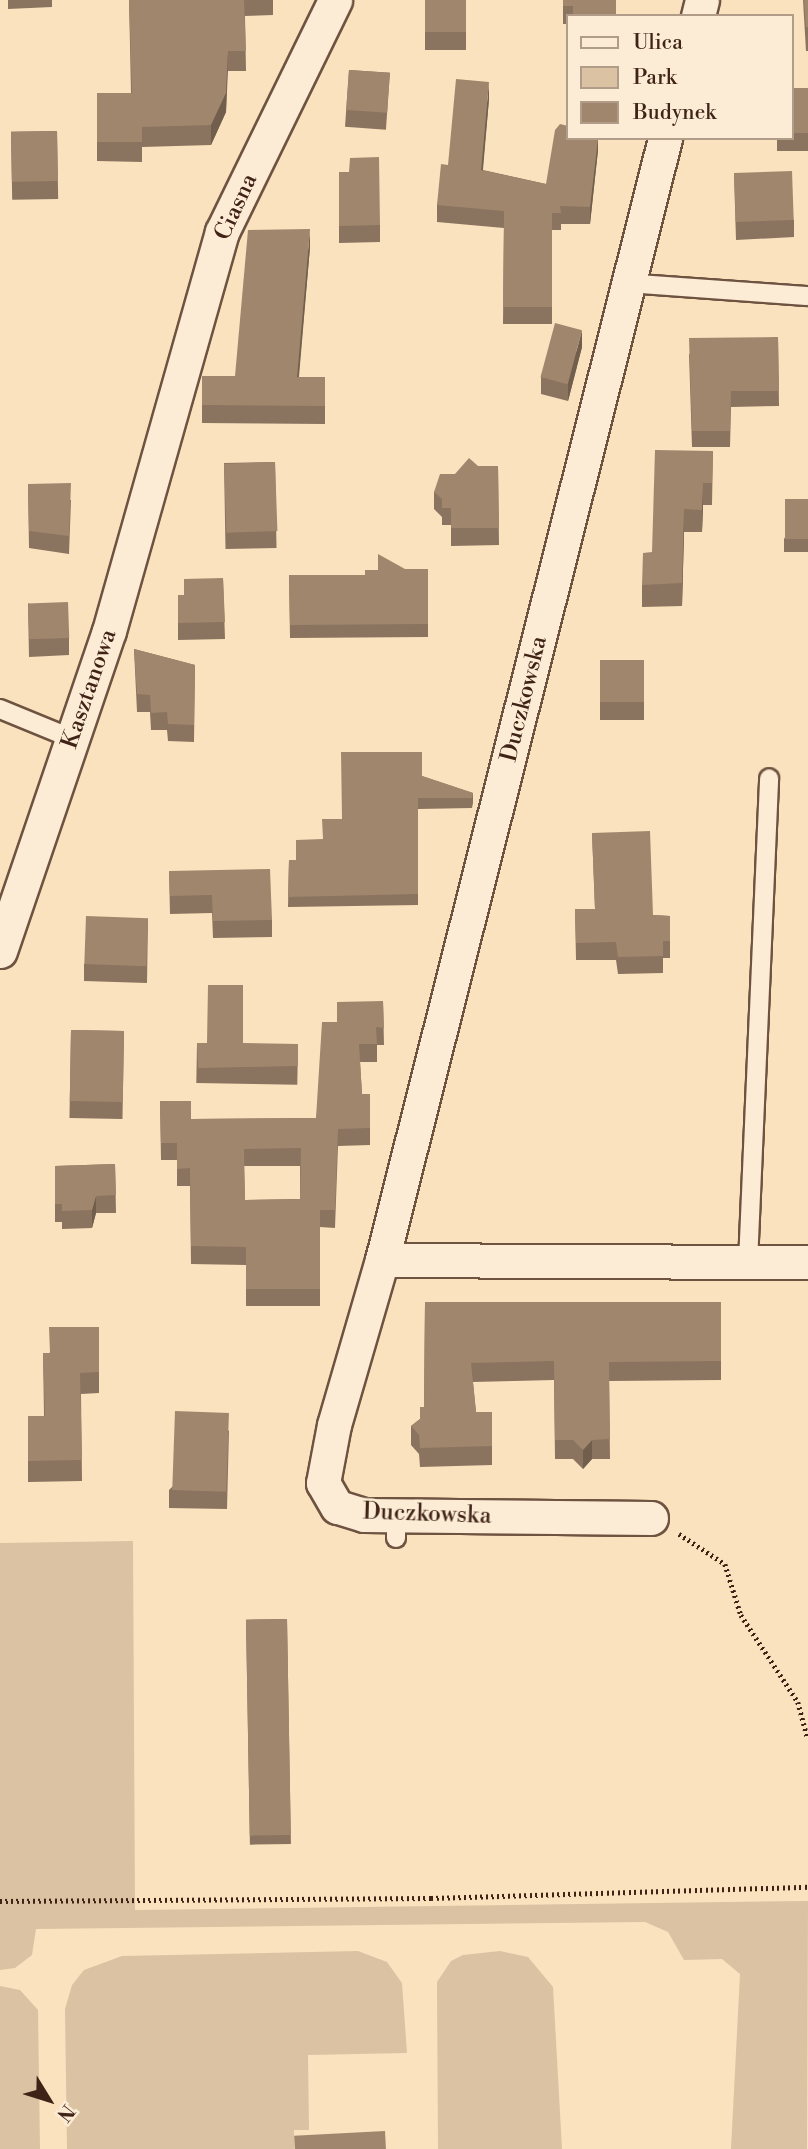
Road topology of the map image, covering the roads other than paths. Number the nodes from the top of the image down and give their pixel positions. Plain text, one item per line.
1 (335, 0) edge
2 (664, 140) edge
3 (626, 283) junction
4 (808, 296) edge
5 (170, 425) joint
6 (0, 709) edge
7 (73, 739) junction
8 (769, 778) dead end
9 (2, 936) edge
10 (382, 1260) junction
11 (808, 1262) edge
12 (748, 1263) junction
13 (651, 1518) road end

1 - 5 street, Ciasna
2 - 3 street, Duczkowska
3 - 4 lane
3 - 10 street, Duczkowska
5 - 7 street, Kasztanowa
6 - 7 lane
7 - 9 street, Kasztanowa
8 - 12 lane
10 - 12 street
10 - 13 street, Duczkowska
11 - 12 street

